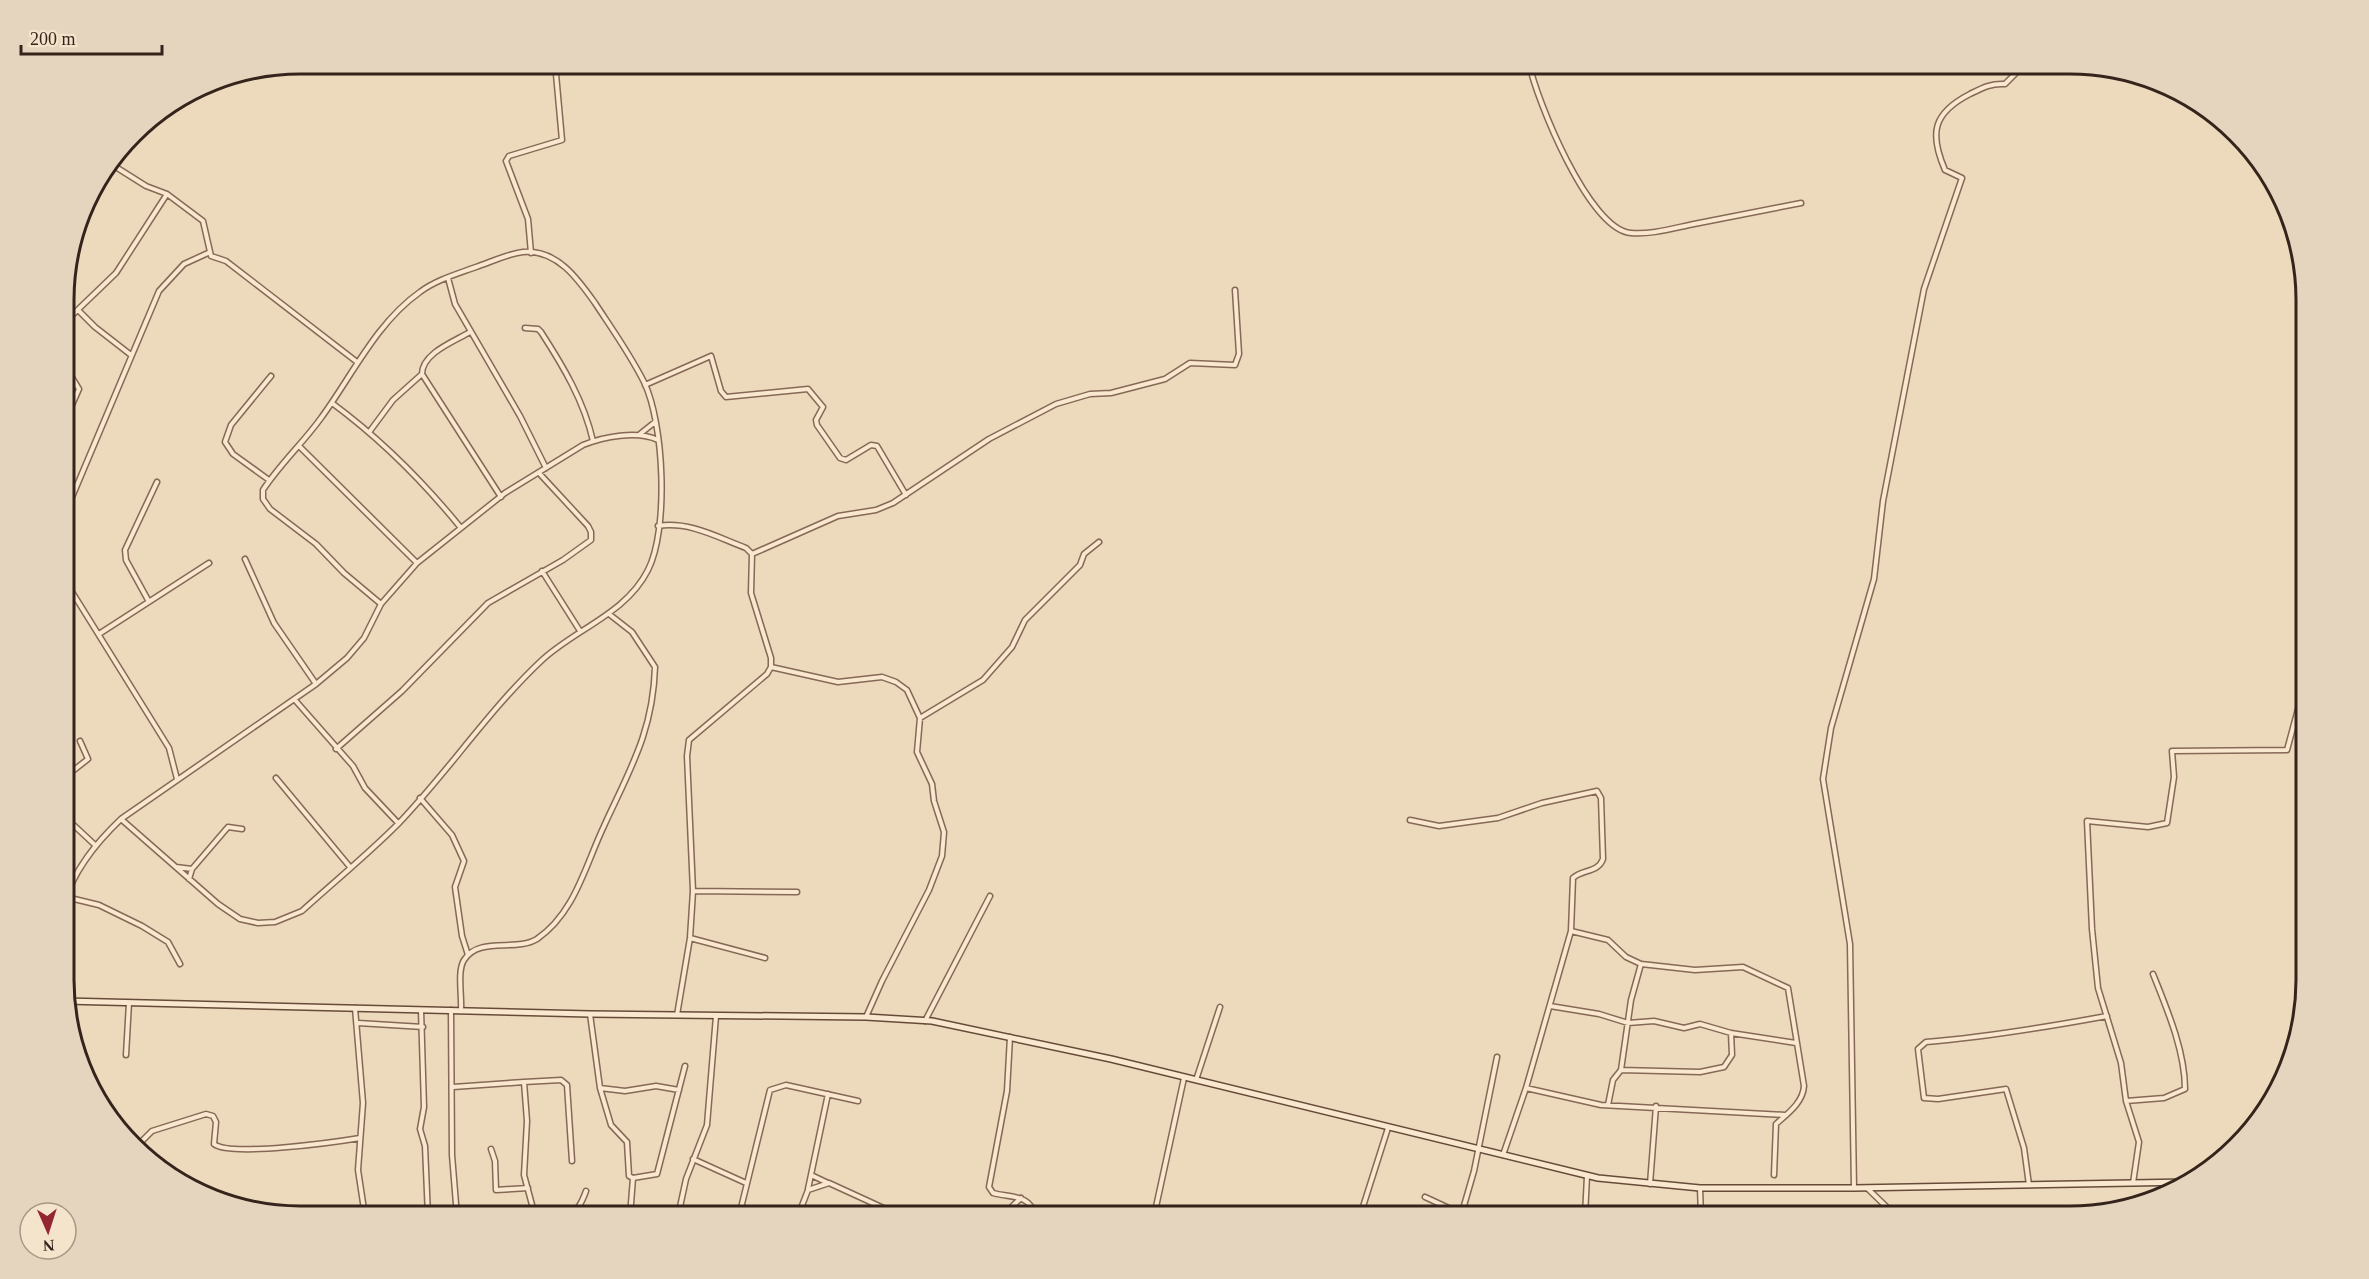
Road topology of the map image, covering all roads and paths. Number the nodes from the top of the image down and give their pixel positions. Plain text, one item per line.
1 (556, 74) edge
2 (1531, 74) edge
3 (2015, 74) edge
4 (116, 167) edge
5 (167, 194) junction
6 (1801, 203) dead end
7 (208, 253) junction
8 (531, 253) junction
9 (448, 278) junction
10 (1235, 290) dead end
11 (78, 310) junction
12 (74, 314) edge
13 (525, 328) dead end
14 (470, 332) junction
15 (130, 355) junction
16 (357, 362) junction
17 (422, 374) junction
18 (271, 376) dead end
19 (74, 381) edge
20 (645, 385) junction
21 (74, 400) edge
22 (332, 403) junction
23 (655, 422) junction
24 (370, 431) junction
25 (639, 435) junction
26 (658, 440) junction
27 (593, 441) junction
28 (300, 447) junction
29 (546, 468) junction
30 (539, 472) junction
31 (269, 480) junction
32 (157, 482) dead end
33 (74, 487) edge
34 (906, 495) junction
35 (501, 497) junction
36 (658, 526) junction
37 (461, 528) junction
38 (1099, 542) dead end
39 (752, 554) junction
40 (245, 559) dead end
41 (209, 563) dead end
42 (417, 563) junction
43 (542, 571) junction
44 (74, 595) edge
45 (148, 600) junction
46 (381, 604) junction
47 (609, 614) junction
48 (580, 631) junction
49 (99, 634) junction
50 (771, 667) junction
51 (316, 684) junction
52 (295, 700) junction
53 (2296, 716) edge
54 (920, 718) junction
55 (80, 741) dead end
56 (336, 749) junction
57 (74, 770) edge
58 (276, 778) dead end
59 (177, 779) junction
60 (420, 798) junction
61 (121, 819) junction
62 (1410, 820) dead end
63 (398, 823) junction
64 (74, 825) edge
65 (242, 829) dead end
66 (95, 845) junction
67 (175, 867) junction
68 (350, 867) junction
69 (192, 869) junction
70 (189, 879) junction
71 (74, 880) edge
72 (693, 891) junction
73 (797, 892) dead end
74 (990, 896) dead end
75 (74, 901) edge
76 (1571, 931) junction
77 (690, 938) junction
78 (468, 955) junction
79 (765, 958) dead end
80 (180, 964) dead end
81 (1641, 964) junction
82 (2152, 974) dead end
83 (74, 1001) edge
84 (129, 1002) junction
85 (1551, 1006) junction
86 (355, 1007) junction
87 (1220, 1008) dead end
88 (451, 1009) junction
89 (421, 1010) junction
90 (461, 1010) junction
91 (590, 1014) junction
92 (676, 1015) junction
93 (717, 1016) junction
94 (2107, 1016) junction
95 (866, 1017) junction
96 (925, 1022) junction
97 (358, 1023) junction
98 (1628, 1023) junction
99 (423, 1027) junction
100 (1731, 1033) junction
101 (1010, 1036) junction
102 (1796, 1043) junction
103 (126, 1055) dead end
104 (1497, 1057) dead end
105 (685, 1066) dead end
106 (1621, 1070) junction
107 (1184, 1078) junction
108 (1196, 1081) junction
109 (524, 1082) junction
110 (453, 1087) junction
111 (600, 1088) junction
112 (1526, 1088) junction
113 (679, 1090) junction
114 (828, 1094) junction
115 (858, 1101) dead end
116 (2127, 1101) junction
117 (1608, 1105) junction
118 (1656, 1106) junction
119 (1785, 1115) junction
120 (1388, 1128) junction
121 (360, 1138) junction
122 (142, 1141) edge
123 (491, 1149) dead end
124 (1477, 1150) junction
125 (1503, 1155) junction
126 (693, 1159) junction
127 (572, 1161) dead end
128 (811, 1175) junction
129 (1774, 1175) dead end
130 (1587, 1176) junction
131 (633, 1178) junction
132 (2168, 1182) edge
133 (746, 1183) junction
134 (829, 1183) junction
135 (2133, 1183) junction
136 (1650, 1185) junction
137 (2029, 1185) junction
138 (528, 1188) junction
139 (1700, 1188) junction
140 (1854, 1188) junction
141 (1866, 1188) junction
142 (808, 1190) junction
143 (586, 1191) dead end
144 (1425, 1197) dead end
145 (1021, 1198) junction
146 (363, 1206) edge
147 (428, 1206) edge
148 (456, 1206) edge
149 (532, 1206) edge
150 (579, 1206) edge
151 (631, 1206) edge
152 (681, 1206) edge
153 (741, 1206) edge
154 (802, 1206) edge
155 (879, 1206) edge
156 (1013, 1206) edge
157 (1030, 1206) edge
158 (1156, 1206) edge
159 (1363, 1206) edge
160 (1444, 1206) edge
161 (1465, 1206) edge
162 (1586, 1206) edge
163 (1701, 1206) edge
164 (1885, 1206) edge

1 - 8 street
2 - 6 street
3 - 140 street
4 - 5 street
5 - 7 street
5 - 11 street
7 - 15 street
7 - 16 street
8 - 9 street
8 - 20 street
9 - 14 street
9 - 16 street
10 - 34 street
11 - 12 street
11 - 15 street
13 - 27 street
14 - 17 street
14 - 29 street
15 - 33 street
16 - 22 street
17 - 24 street
17 - 35 street
18 - 31 street
19 - 21 street
20 - 23 street
20 - 34 street
22 - 24 street
22 - 28 street
23 - 25 street
23 - 26 street
24 - 37 street
25 - 26 street
25 - 27 street
26 - 36 street
27 - 29 street
28 - 31 street
28 - 42 street
29 - 30 street
30 - 35 street
30 - 43 street
31 - 46 street
32 - 45 street
34 - 39 street
35 - 37 street
36 - 39 street
36 - 47 street
37 - 42 street
38 - 54 street
39 - 50 street
40 - 51 street
41 - 45 street
42 - 46 street
43 - 48 street
43 - 56 street
44 - 49 street
45 - 49 street
46 - 51 street
47 - 48 street
47 - 78 street
48 - 60 street
49 - 59 street
50 - 54 street
50 - 72 street
51 - 52 street
52 - 56 street
52 - 59 street
53 - 94 street
54 - 95 street
55 - 57 street
56 - 63 street
58 - 68 street
59 - 61 street
60 - 63 street
60 - 78 street
61 - 66 street
61 - 67 street
62 - 76 street
63 - 68 street
64 - 66 street
65 - 69 street
66 - 71 street
67 - 69 street
67 - 70 street
68 - 70 street
69 - 70 street
72 - 73 street
72 - 77 street
74 - 96 street
75 - 80 street
76 - 81 street
76 - 85 street
77 - 79 street
77 - 92 street
78 - 90 street
81 - 98 street
81 - 102 street
82 - 116 street
83 - 84 main road
84 - 86 main road
84 - 103 street
85 - 98 street
85 - 112 street
86 - 89 main road
86 - 97 street
87 - 108 street
88 - 89 main road
88 - 90 main road
88 - 110 street
89 - 99 street
90 - 91 main road
91 - 92 main road
91 - 111 street
92 - 93 main road
93 - 95 main road
93 - 126 street
94 - 116 street
94 - 137 street
95 - 96 main road
96 - 101 main road
97 - 99 street
97 - 121 street
98 - 100 street
98 - 106 street
99 - 147 street
100 - 102 street
100 - 106 street
101 - 107 main road
101 - 145 street
102 - 119 street
104 - 124 street
105 - 113 street
106 - 117 street
107 - 108 main road
107 - 158 street
108 - 120 main road
109 - 110 street
109 - 127 street
109 - 138 street
110 - 148 street
111 - 113 street
111 - 131 street
112 - 117 street
112 - 125 street
113 - 131 street
114 - 115 street
114 - 128 street
114 - 133 street
116 - 135 street
117 - 118 street
118 - 119 street
118 - 136 street
119 - 129 street
120 - 124 main road
120 - 159 street
121 - 122 street
121 - 146 street
123 - 138 street
124 - 125 main road
124 - 161 street
125 - 130 main road
126 - 133 street
126 - 152 street
128 - 134 street
128 - 142 street
130 - 136 main road
130 - 162 street
131 - 151 street
132 - 135 main road
133 - 153 street
134 - 142 street
134 - 155 street
135 - 137 main road
136 - 139 main road
137 - 141 main road
138 - 149 street
139 - 140 main road
139 - 163 street
140 - 141 main road
141 - 164 street
142 - 154 street
143 - 150 street
144 - 160 street
145 - 156 street
145 - 157 street

